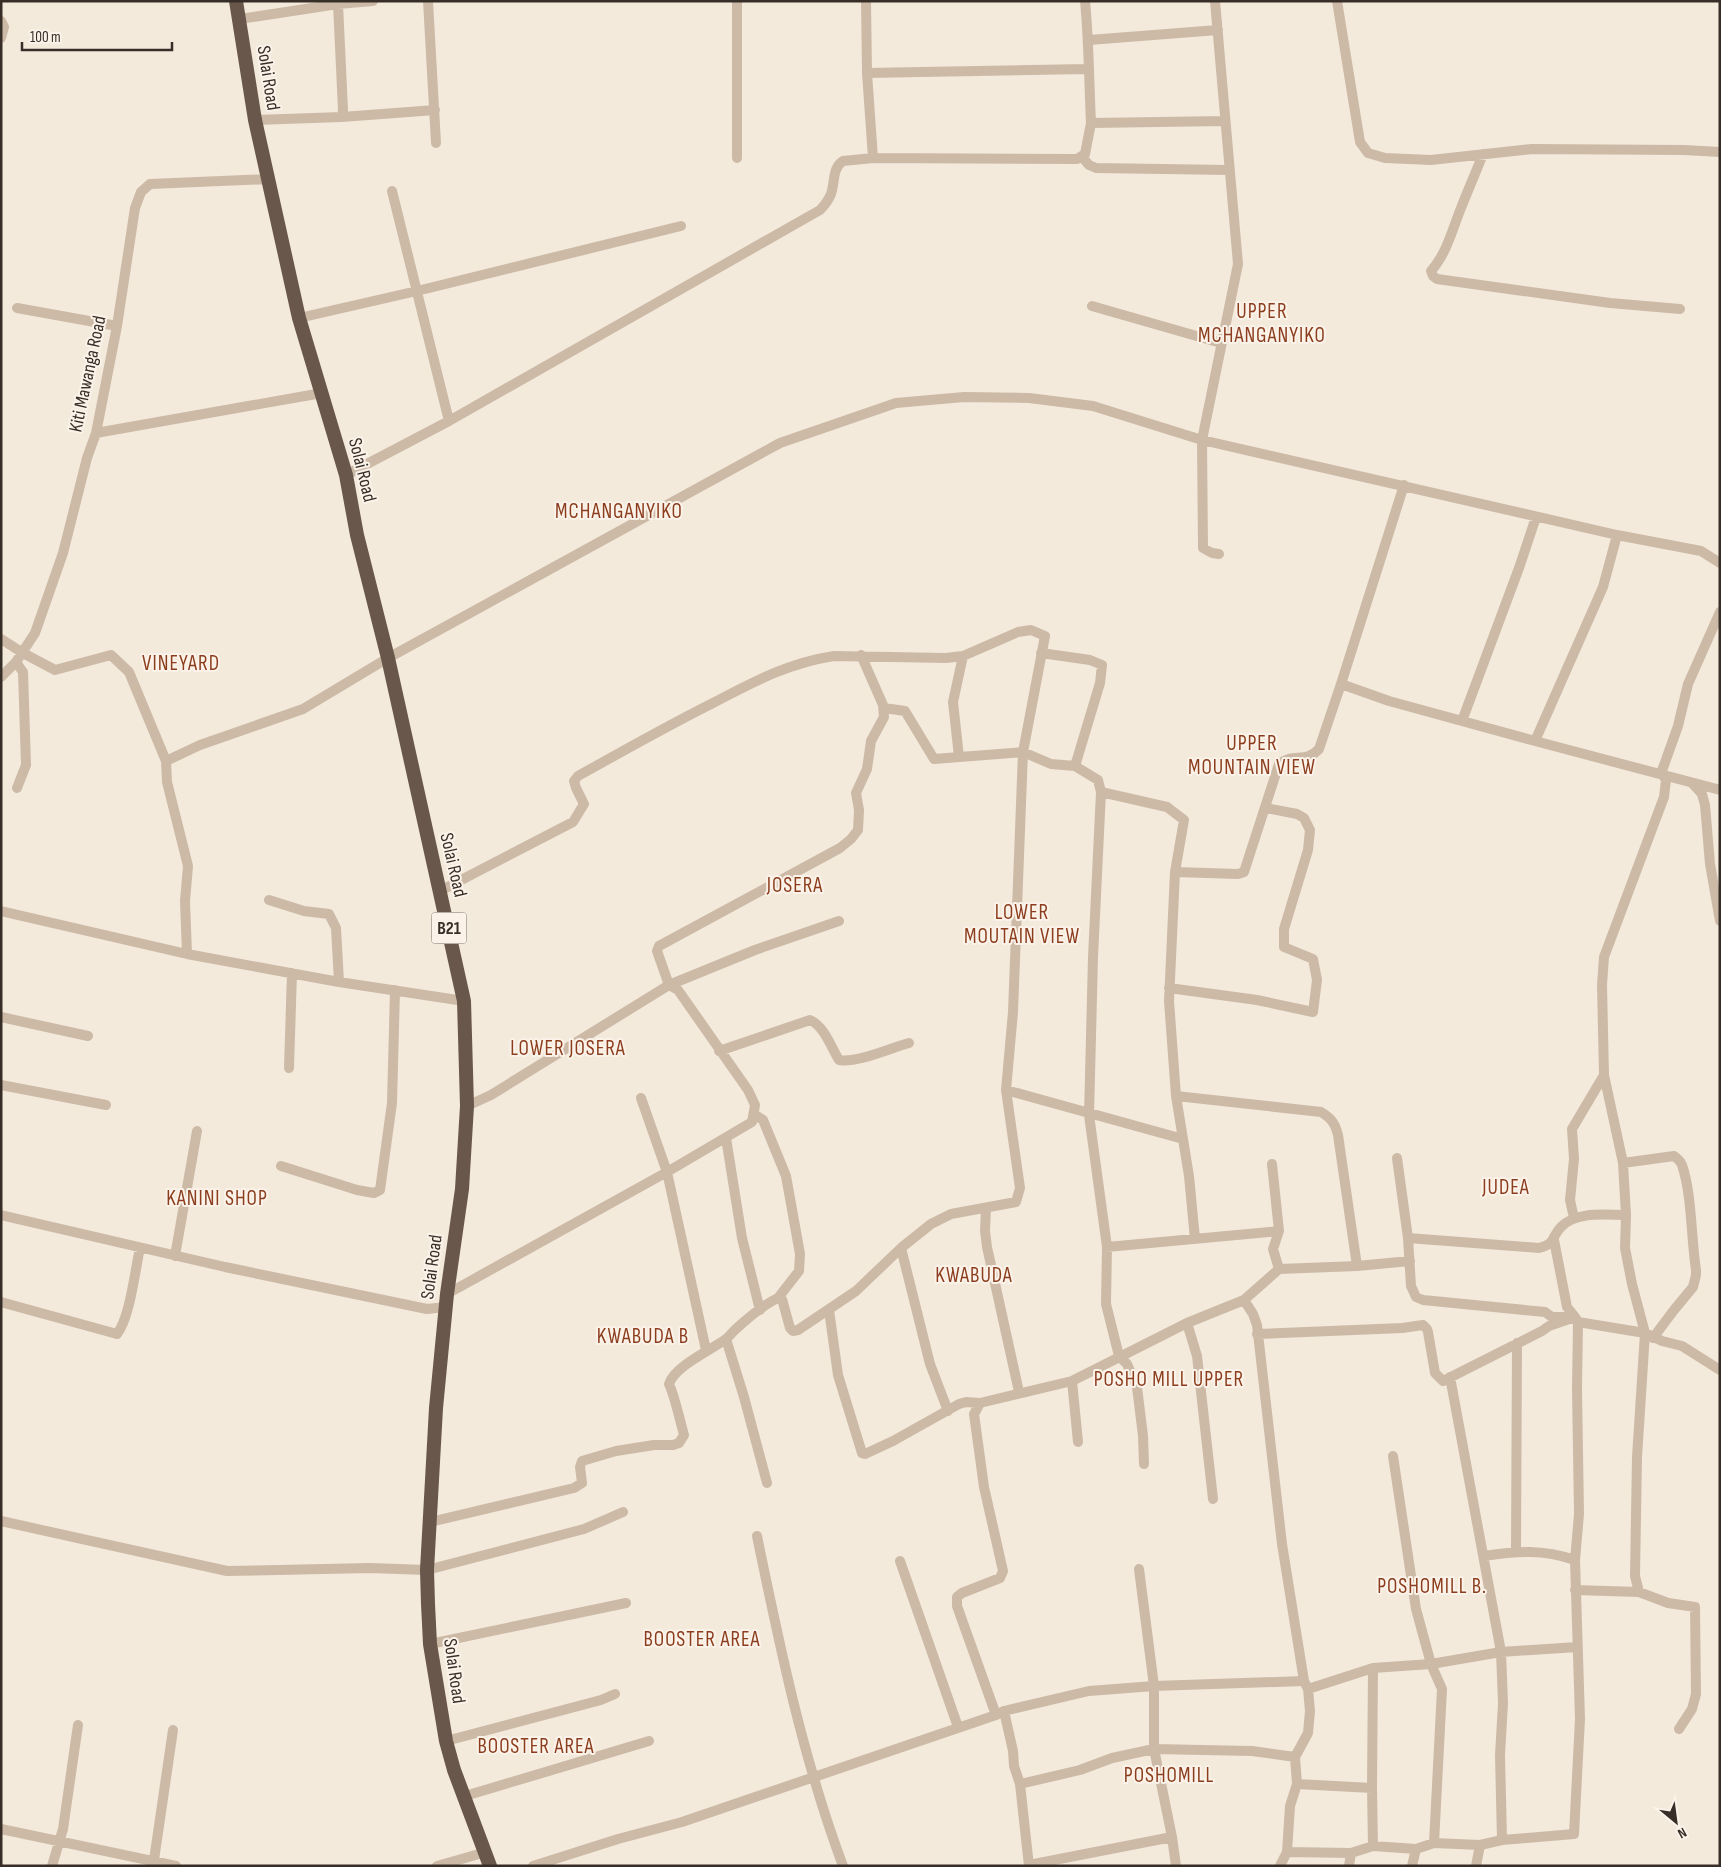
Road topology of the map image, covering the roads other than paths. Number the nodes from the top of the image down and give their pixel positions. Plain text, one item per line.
1 (236, 1) edge
2 (373, 1) edge
3 (428, 1) edge
4 (737, 1) edge
5 (866, 1) edge
6 (1085, 1) edge
7 (1215, 1) edge
8 (1337, 1) edge
9 (338, 4) junction
10 (240, 19) junction
11 (1, 21) edge
12 (1218, 30) junction
13 (1, 38) edge
14 (1089, 40) junction
15 (1088, 70) junction
16 (867, 73) junction
17 (435, 110) junction
18 (342, 117) junction
19 (255, 120) junction
20 (1225, 121) junction
21 (1091, 123) junction
22 (436, 143) dead end
23 (1720, 152) edge
24 (1483, 154) junction
25 (1082, 157) junction
26 (737, 158) dead end
27 (873, 158) junction
28 (1229, 170) junction
29 (269, 178) junction
30 (392, 191) dead end
31 (682, 226) dead end
32 (417, 292) junction
33 (1092, 306) dead end
34 (17, 308) dead end
35 (1680, 308) dead end
36 (299, 318) junction
37 (117, 326) junction
38 (1221, 343) junction
39 (322, 393) junction
40 (449, 421) junction
41 (96, 433) junction
42 (1202, 440) junction
43 (346, 475) junction
44 (1404, 485) junction
45 (1536, 516) junction
46 (1617, 535) junction
47 (1219, 554) dead end
48 (1720, 563) edge
49 (1720, 612) edge
50 (1, 639) edge
51 (23, 653) junction
52 (1041, 653) junction
53 (861, 655) junction
54 (963, 656) junction
55 (388, 658) junction
56 (16, 662) junction
57 (1, 677) edge
58 (1341, 684) junction
59 (884, 708) junction
60 (1462, 721) junction
61 (1536, 741) junction
62 (1023, 752) junction
63 (959, 757) junction
64 (166, 761) junction
65 (1074, 766) junction
66 (1664, 776) junction
67 (1692, 784) junction
68 (17, 788) dead end
69 (1720, 790) edge
70 (1101, 792) junction
71 (1266, 808) junction
72 (1175, 872) junction
73 (440, 891) junction
74 (269, 900) dead end
75 (1, 911) edge
76 (839, 921) dead end
77 (1720, 922) edge
78 (187, 954) junction
79 (292, 973) junction
80 (339, 982) junction
81 (669, 985) junction
82 (1169, 988) junction
83 (395, 990) junction
84 (464, 1001) junction
85 (1, 1017) edge
86 (88, 1036) dead end
87 (909, 1043) dead end
88 (720, 1051) junction
89 (289, 1068) dead end
90 (1604, 1076) junction
91 (1, 1085) edge
92 (1006, 1090) junction
93 (1176, 1096) junction
94 (641, 1098) dead end
95 (106, 1105) dead end
96 (467, 1106) junction
97 (754, 1114) junction
98 (1089, 1114) junction
99 (197, 1130) dead end
100 (726, 1138) junction
101 (1183, 1140) junction
102 (1397, 1158) dead end
103 (1623, 1163) junction
104 (1272, 1164) dead end
105 (281, 1166) dead end
106 (667, 1172) junction
107 (986, 1208) junction
108 (1, 1215) edge
109 (1626, 1215) junction
110 (1574, 1218) junction
111 (1279, 1231) junction
112 (1408, 1238) junction
113 (1196, 1239) junction
114 (1554, 1240) junction
115 (1107, 1246) junction
116 (140, 1248) junction
117 (901, 1248) junction
118 (175, 1256) junction
119 (1410, 1261) junction
120 (1357, 1266) junction
121 (1278, 1269) junction
122 (778, 1298) junction
123 (446, 1300) junction
124 (1244, 1300) junction
125 (1, 1302) edge
126 (760, 1310) junction
127 (829, 1310) junction
128 (1576, 1320) junction
129 (1187, 1324) junction
130 (1257, 1334) junction
131 (1649, 1336) junction
132 (726, 1339) junction
133 (1517, 1343) junction
134 (706, 1350) junction
135 (1119, 1356) junction
136 (1720, 1370) edge
137 (1450, 1377) junction
138 (1072, 1381) junction
139 (1019, 1392) junction
140 (980, 1403) junction
141 (948, 1411) junction
142 (1078, 1442) dead end
143 (1393, 1456) dead end
144 (1144, 1464) dead end
145 (767, 1483) dead end
146 (1212, 1499) dead end
147 (623, 1512) dead end
148 (1, 1522) edge
149 (430, 1522) junction
150 (757, 1536) dead end
151 (1516, 1551) junction
152 (1484, 1556) junction
153 (1575, 1560) junction
154 (900, 1561) dead end
155 (1138, 1569) dead end
156 (427, 1570) junction
157 (1576, 1590) junction
158 (1639, 1592) junction
159 (626, 1603) dead end
160 (430, 1644) junction
161 (1577, 1647) junction
162 (1502, 1652) junction
163 (1431, 1664) junction
164 (1373, 1668) junction
165 (1306, 1685) junction
166 (1154, 1686) junction
167 (615, 1694) dead end
168 (1000, 1713) junction
169 (78, 1725) dead end
170 (958, 1727) junction
171 (1679, 1729) dead end
172 (173, 1730) dead end
173 (446, 1741) junction
174 (649, 1741) dead end
175 (1154, 1749) junction
176 (1295, 1757) junction
177 (813, 1777) junction
178 (1020, 1784) junction
179 (1297, 1784) junction
180 (1372, 1788) junction
181 (465, 1796) junction
182 (1, 1829) edge
183 (1172, 1837) junction
184 (1502, 1840) junction
185 (58, 1841) junction
186 (1434, 1844) junction
187 (1480, 1845) junction
188 (1373, 1846) junction
189 (1416, 1849) junction
190 (486, 1852) junction
191 (1287, 1852) junction
192 (1351, 1853) junction
193 (154, 1860) junction
194 (1029, 1865) edge
195 (52, 1866) edge
196 (176, 1866) edge
197 (437, 1866) edge
198 (490, 1866) edge
199 (533, 1866) edge
200 (844, 1866) edge
201 (1176, 1866) edge
202 (1280, 1866) edge
203 (1349, 1866) edge
204 (1412, 1866) edge
205 (1476, 1866) edge

1 - 10 highway, Solai Road / B21
2 - 9 street
3 - 17 street
4 - 26 street
5 - 16 street
6 - 14 street
7 - 12 street
8 - 24 street
9 - 10 street
9 - 18 street
10 - 19 highway, Solai Road / B21
11 - 13 street
12 - 14 street
12 - 20 street
14 - 15 street
15 - 16 street
15 - 21 street
16 - 27 street
17 - 18 street
17 - 22 street
18 - 19 street
19 - 29 highway, Solai Road / B21
20 - 21 street
20 - 28 street
21 - 25 street
23 - 24 street
24 - 35 street
25 - 27 street
25 - 28 street
27 - 40 street
28 - 38 street
29 - 36 highway, Solai Road / B21
29 - 37 street, Kiti Mawanga Road
30 - 32 street
31 - 32 street
32 - 36 street
32 - 40 street
33 - 38 street
34 - 37 street
36 - 39 highway, Solai Road / B21
37 - 41 street, Kiti Mawanga Road
38 - 42 street
39 - 41 street
39 - 43 highway, Solai Road / B21
40 - 43 street
41 - 51 street, Kiti Mawanga Road
42 - 44 street
42 - 47 street
42 - 55 street
43 - 55 highway, Solai Road / B21
44 - 45 street
44 - 58 street
45 - 46 street
45 - 60 street
46 - 48 street
46 - 61 street
49 - 66 street
50 - 51 street
51 - 56 street, Kiti Mawanga Road
51 - 64 street
52 - 54 street
52 - 62 street
52 - 65 street
53 - 54 street
53 - 59 street
53 - 73 street
54 - 63 street
55 - 64 street
55 - 73 highway, Solai Road / B21
56 - 57 street, Kiti Mawanga Road
56 - 68 street
58 - 60 street
58 - 71 street
59 - 63 street
59 - 81 street
60 - 61 street
61 - 66 street
62 - 63 street
62 - 65 street
62 - 92 street
64 - 78 street
65 - 70 street
66 - 67 street
66 - 90 street
67 - 69 street
67 - 77 street
70 - 72 street
70 - 98 street
71 - 72 street
71 - 82 street
72 - 82 street
73 - 84 highway, Solai Road / B21
74 - 80 street
75 - 78 street
76 - 81 street
78 - 79 street
79 - 80 street
79 - 89 street
80 - 83 street
81 - 88 street
81 - 96 street
82 - 93 street
83 - 84 street
83 - 105 street
84 - 96 highway, Solai Road / B21
85 - 86 street
87 - 88 street
88 - 97 street
90 - 103 street
90 - 110 street
91 - 95 street
92 - 98 street
92 - 107 street
93 - 101 street
93 - 120 street
94 - 106 street
96 - 123 highway, Solai Road / B21
97 - 100 street
97 - 122 street
98 - 101 street
98 - 115 street
99 - 118 street
100 - 106 street
100 - 126 street
101 - 113 street
102 - 112 street
103 - 109 street
103 - 131 street
104 - 111 street
106 - 123 street
106 - 134 street
107 - 117 street
107 - 139 street
108 - 116 street
109 - 110 street
109 - 131 street
110 - 114 street
111 - 113 street
111 - 121 street
112 - 114 street
112 - 119 street
113 - 115 street
114 - 128 street
115 - 135 street
116 - 118 street
116 - 125 street
117 - 127 street
117 - 141 street
118 - 123 street
119 - 120 street
119 - 128 street
120 - 121 street
121 - 124 street
122 - 126 street
122 - 127 street
123 - 149 highway, Solai Road / B21
124 - 129 street
124 - 130 street
126 - 132 street
127 - 141 street
128 - 131 street
128 - 133 street
128 - 153 street
129 - 135 street
129 - 146 street
130 - 137 street
130 - 165 street
131 - 136 street
131 - 158 street
132 - 134 street
132 - 145 street
133 - 137 street
133 - 151 street
134 - 149 street
135 - 138 street
135 - 144 street
137 - 152 street
138 - 139 street
138 - 142 street
139 - 140 street
140 - 141 street
140 - 168 street
143 - 163 street
147 - 156 street
148 - 156 street
149 - 156 highway, Solai Road / B21
150 - 177 street
151 - 152 street
151 - 153 street
152 - 162 street
153 - 157 street
154 - 170 street
155 - 166 street
156 - 160 highway, Solai Road / B21
157 - 158 street
157 - 161 street
158 - 171 street
159 - 160 street
160 - 173 highway, Solai Road / B21
161 - 162 street
161 - 184 street
162 - 163 street
162 - 184 street
163 - 164 street
163 - 186 street
164 - 165 street
164 - 180 street
165 - 166 street
165 - 176 street
166 - 168 street
166 - 175 street
167 - 173 street
168 - 170 street
168 - 178 street
169 - 185 street
170 - 177 street
172 - 193 street
173 - 181 highway, Solai Road / B21
174 - 181 street
175 - 176 street
175 - 178 street
175 - 183 street
176 - 179 street
177 - 199 street
177 - 200 street
178 - 194 street
179 - 180 street
179 - 191 street
180 - 188 street
181 - 190 highway, Solai Road / B21
182 - 185 street
183 - 194 street
183 - 201 street
184 - 187 street
185 - 193 street
185 - 195 street
186 - 187 street
186 - 189 street
187 - 205 street
188 - 189 street
188 - 192 street
189 - 204 street
190 - 197 street
190 - 198 highway, Solai Road / B21
191 - 192 street
191 - 202 street
192 - 203 street
193 - 196 street

